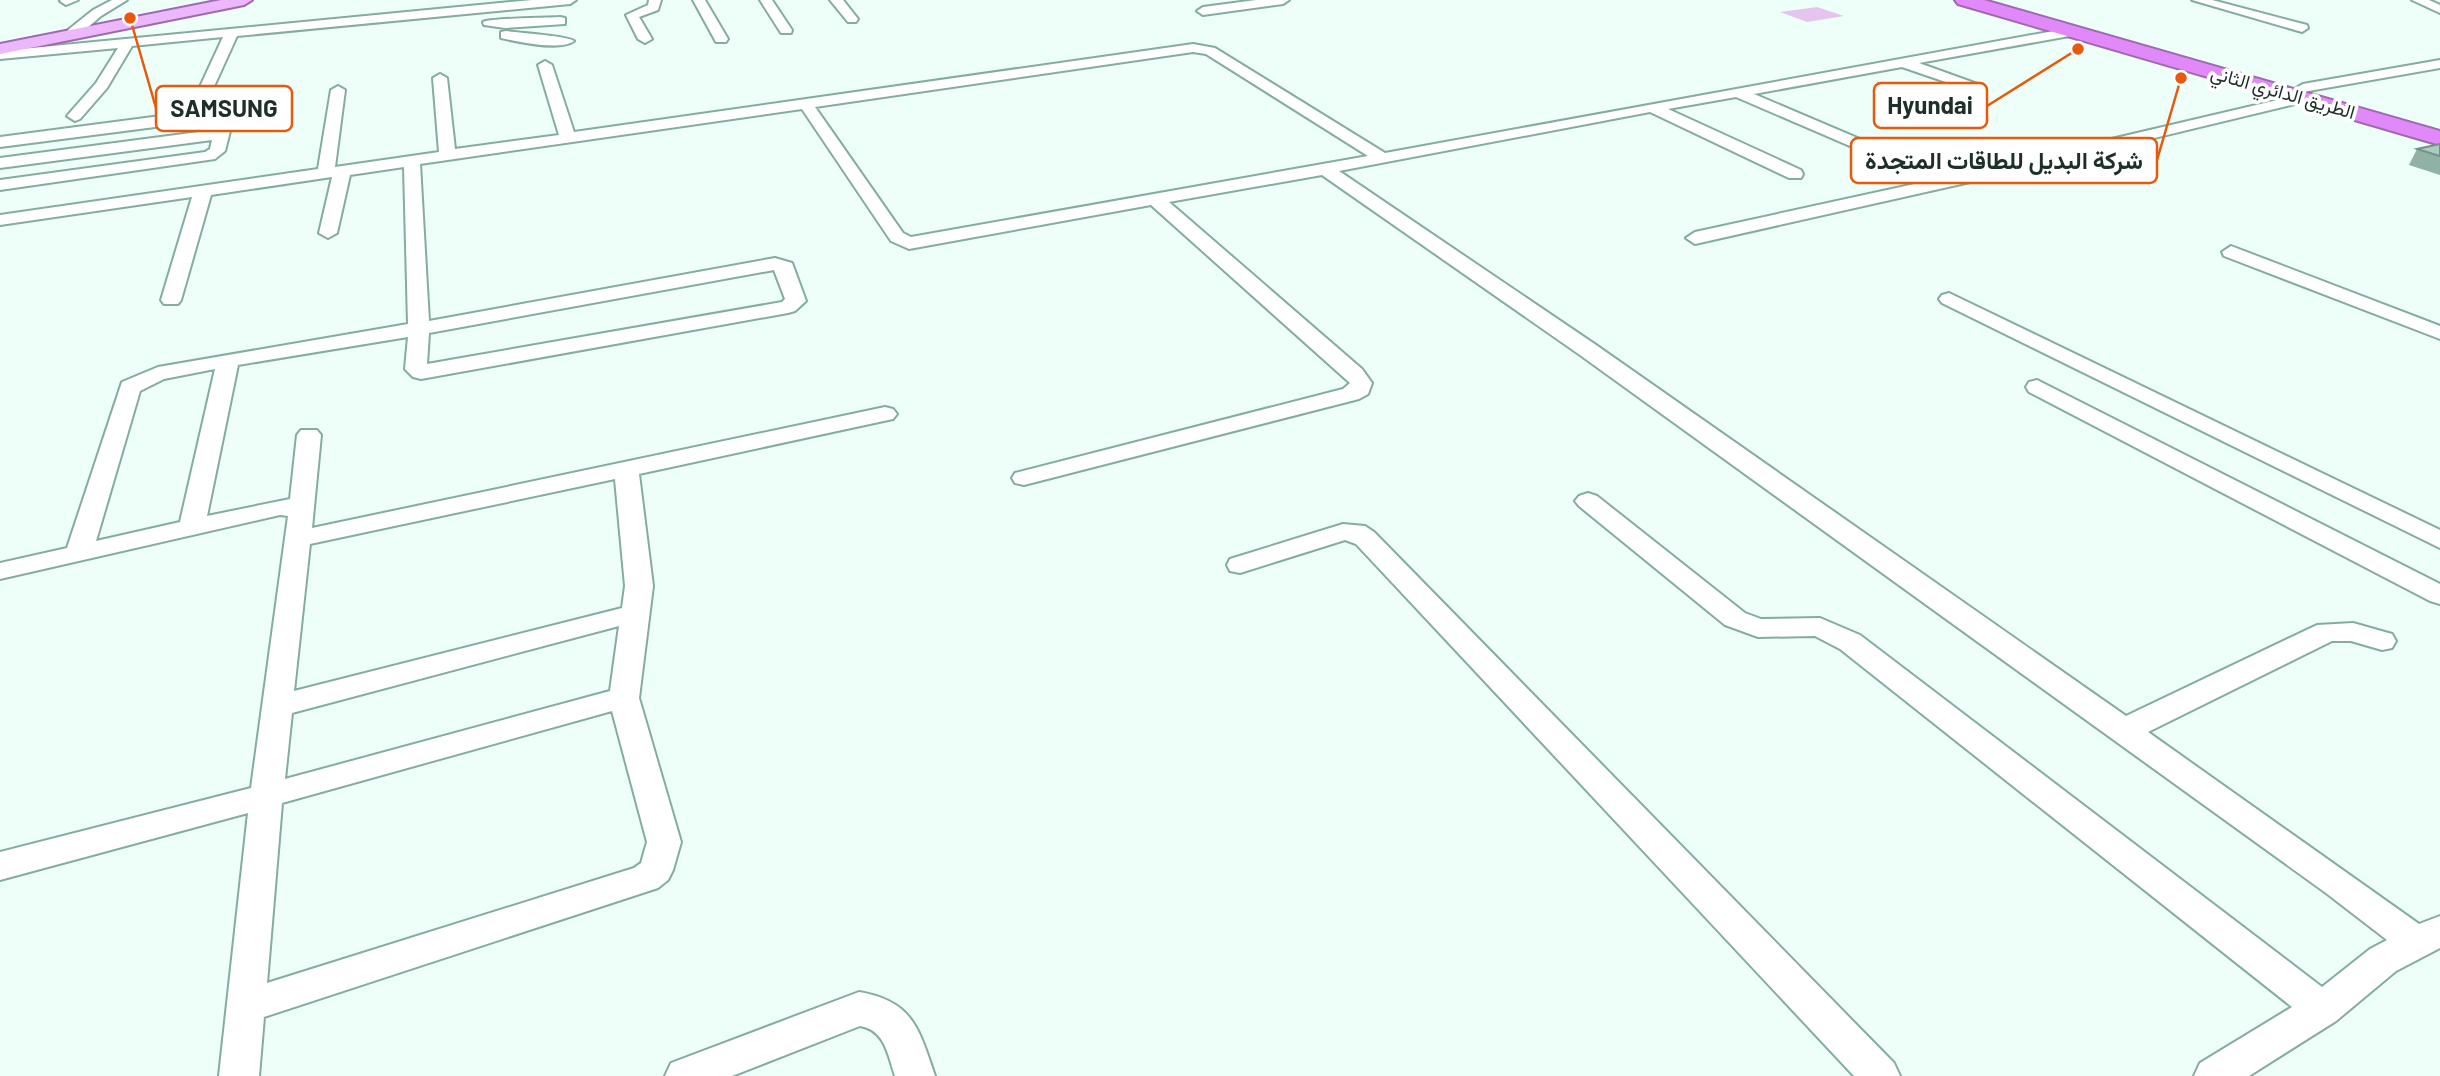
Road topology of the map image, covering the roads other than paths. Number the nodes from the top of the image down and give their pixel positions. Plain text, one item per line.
1 (72, 0) edge
2 (121, 0) edge
3 (244, 0) edge
4 (655, 0) edge
5 (699, 0) edge
6 (766, 0) edge
7 (836, 0) edge
8 (1283, 0) edge
9 (1964, 0) edge
10 (1976, 0) edge
11 (1994, 0) edge
12 (2007, 0) edge
13 (2198, 0) edge
14 (2418, 0) edge
15 (66, 1) edge
16 (563, 1) edge
17 (466, 6) edge
18 (2440, 9) edge
19 (1203, 11) dead end
20 (852, 19) dead end
21 (560, 21) junction
22 (493, 23) junction
23 (2302, 28) dead end
24 (786, 30) dead end
25 (2070, 32) junction
26 (73, 33) junction
27 (232, 33) junction
28 (645, 39) dead end
29 (721, 39) dead end
30 (127, 43) junction
31 (1, 54) edge
32 (2187, 54) junction
33 (1905, 63) junction
34 (2440, 64) edge
35 (545, 65) dead end
36 (440, 78) dead end
37 (2263, 86) junction
38 (1975, 88) dead end
39 (338, 90) dead end
40 (1740, 93) junction
41 (2303, 93) junction
42 (805, 103) junction
43 (199, 104) dead end
44 (1653, 108) junction
45 (75, 116) dead end
46 (2440, 129) edge
47 (221, 134) junction
48 (568, 138) junction
49 (2440, 138) edge
50 (0, 142) edge
51 (448, 156) junction
52 (1383, 158) junction
53 (412, 161) junction
54 (0, 163) edge
55 (1325, 169) junction
56 (334, 172) junction
57 (1922, 172) dead end
58 (1795, 174) dead end
59 (0, 185) edge
60 (203, 191) junction
61 (1156, 200) junction
62 (0, 220) edge
63 (328, 233) dead end
64 (1695, 238) dead end
65 (2231, 252) dead end
66 (1949, 299) dead end
67 (171, 300) dead end
68 (419, 329) junction
69 (2440, 333) edge
70 (228, 360) junction
71 (2037, 387) dead end
72 (886, 414) dead end
73 (309, 435) dead end
74 (626, 470) junction
75 (1024, 478) dead end
76 (1588, 501) dead end
77 (301, 513) junction
78 (192, 527) junction
79 (298, 539) junction
80 (2440, 540) edge
81 (79, 553) junction
82 (1240, 565) dead end
83 (0, 571) edge
84 (2440, 595) edge
85 (636, 613) junction
86 (2382, 641) dead end
87 (624, 698) junction
88 (278, 706) junction
89 (2123, 731) junction
90 (266, 797) junction
91 (0, 866) edge
92 (2429, 937) edge
93 (245, 1007) junction
94 (2322, 1009) junction
95 (239, 1076) edge
96 (685, 1076) edge
97 (915, 1076) edge
98 (1880, 1076) edge
99 (2214, 1076) edge

1 - 15 street
2 - 26 street
3 - 26 main road
4 - 28 street
5 - 29 street
6 - 24 street
7 - 20 street
8 - 19 street
9 - 25 highway, الطريق الدائري الثاني
10 - 11 highway
12 - 32 highway, الطريق الدائري الثاني
13 - 23 street
14 - 18 street
16 - 17 street
16 - 21 street
17 - 22 street
17 - 27 street
21 - 22 street
21 - 22 street
25 - 33 street
25 - 37 highway, الطريق الدائري الثاني
26 - 31 main road
27 - 30 street
27 - 43 street
30 - 31 street
30 - 45 street
32 - 37 highway
32 - 41 highway, الطريق الدائري الثاني
33 - 38 street
33 - 40 street
34 - 41 street
35 - 48 street
36 - 51 street
37 - 41 highway, الطريق الدائري الثاني
39 - 56 street
40 - 44 street
40 - 57 street
41 - 46 highway, الطريق الدائري الثاني
41 - 49 highway, الطريق الدائري الثاني
41 - 64 street
42 - 48 street
42 - 52 street
42 - 61 street
44 - 52 street
44 - 58 street
47 - 50 street
47 - 54 street
47 - 59 street
48 - 51 street
51 - 53 street
52 - 55 street
53 - 56 street
53 - 68 street
55 - 61 street
55 - 89 street
56 - 60 street
56 - 63 street
60 - 62 street
60 - 67 street
61 - 75 street
65 - 69 street
66 - 80 street
68 - 68 street
68 - 70 street
70 - 78 street
70 - 81 street
71 - 84 street
72 - 74 street
73 - 77 street
74 - 79 street
74 - 85 street
76 - 94 street
77 - 78 street
77 - 79 street
78 - 81 street
79 - 88 street
81 - 83 street
82 - 98 street
85 - 87 street
85 - 88 street
86 - 89 street
87 - 90 street
87 - 93 street
88 - 90 street
89 - 92 street
90 - 91 street
90 - 93 street
92 - 94 street
93 - 95 street
94 - 99 street
96 - 97 street

